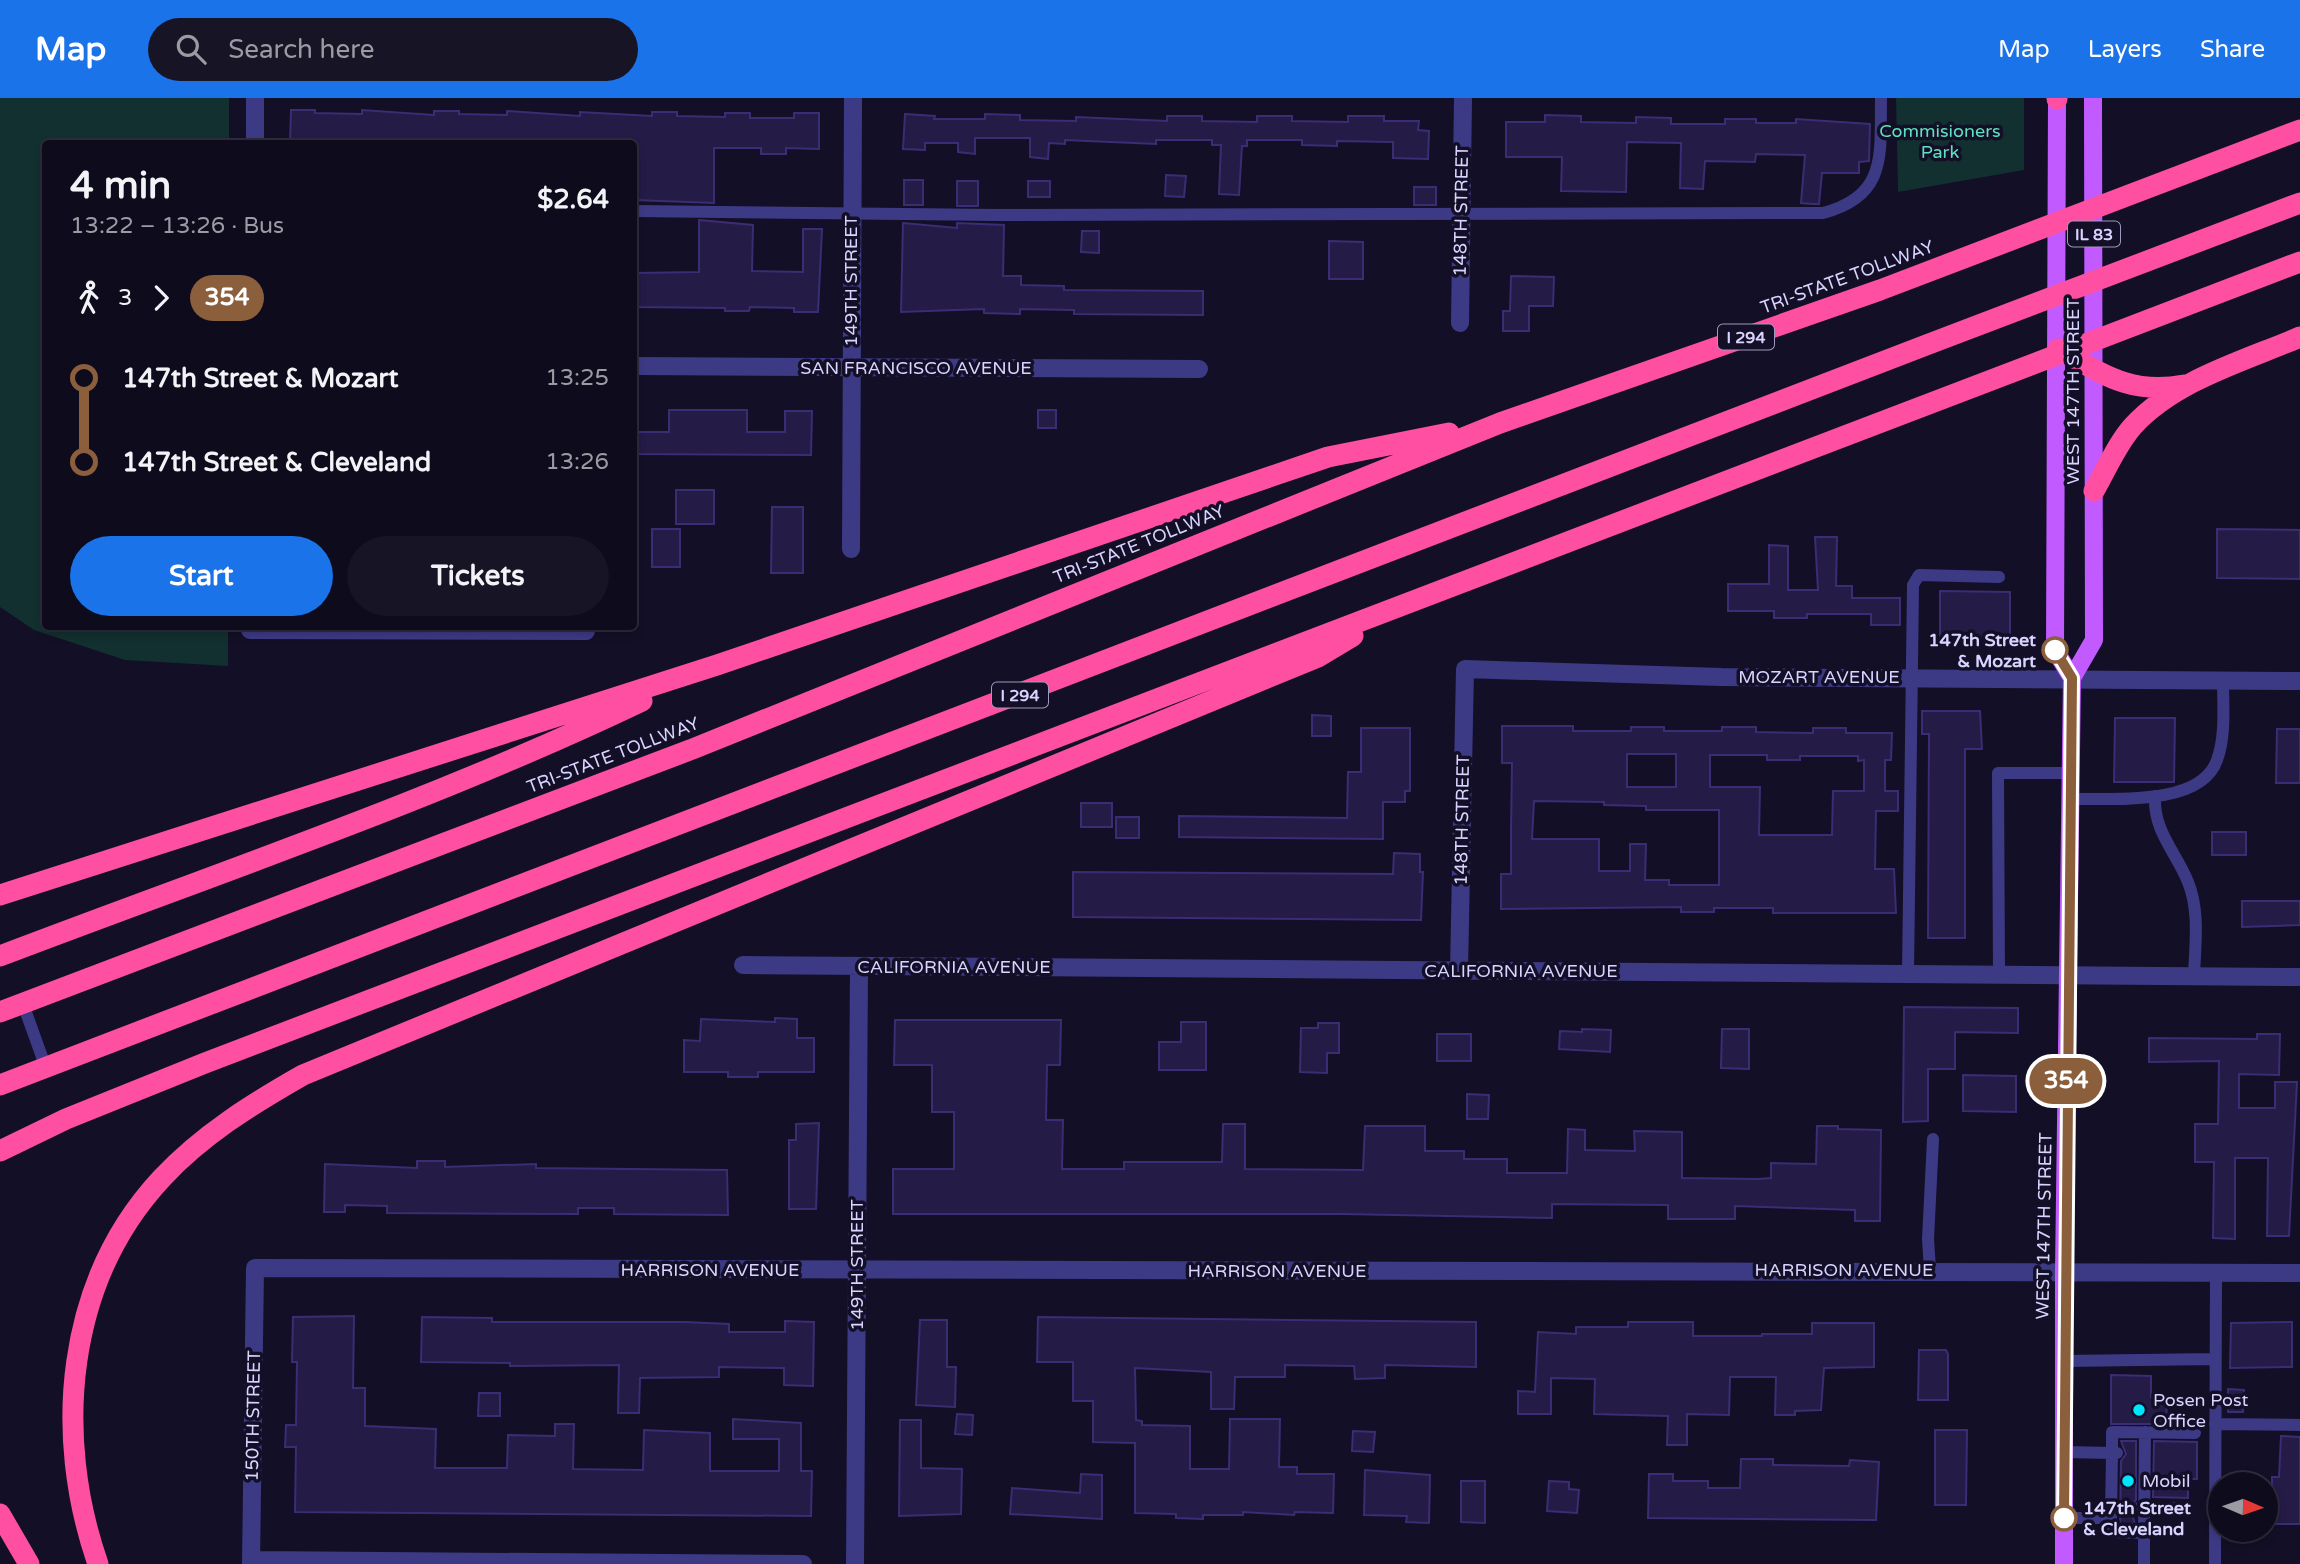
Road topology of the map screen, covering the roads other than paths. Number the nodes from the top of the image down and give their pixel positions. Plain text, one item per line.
1 (255, 98) edge
2 (853, 98) edge
3 (1463, 98) edge
4 (1881, 98) edge
5 (2057, 98) edge
6 (2093, 98) edge
7 (2300, 130) edge
8 (255, 140) edge
9 (2300, 203) edge
10 (637, 211) edge
11 (852, 212) junction
12 (1461, 213) junction
13 (2300, 262) edge
14 (1460, 323) dead end
15 (2300, 337) edge
16 (2056, 348) junction
17 (637, 366) edge
18 (850, 369) junction
19 (1199, 369) dead end
20 (2095, 370) junction
21 (2191, 384) junction
22 (1500, 423) junction
23 (2094, 491) junction
24 (851, 549) dead end
25 (1999, 577) dead end
26 (1396, 609) junction
27 (474, 630) edge
28 (586, 631) dead end
29 (717, 665) junction
30 (1465, 670) joint
31 (1910, 678) junction
32 (2072, 678) junction
33 (2223, 680) junction
34 (2300, 681) edge
35 (2071, 773) junction
36 (2155, 796) junction
37 (2070, 799) junction
38 (0, 895) edge
39 (0, 956) edge
40 (743, 965) dead end
41 (859, 966) junction
42 (1459, 971) junction
43 (1908, 974) junction
44 (1999, 974) junction
45 (2068, 975) junction
46 (2194, 976) junction
47 (2300, 976) edge
48 (23, 1004) junction
49 (0, 1012) edge
50 (46, 1068) junction
51 (0, 1085) edge
52 (1933, 1139) dead end
53 (0, 1151) edge
54 (255, 1268) joint
55 (1930, 1270) junction
56 (857, 1271) junction
57 (2064, 1271) junction
58 (2216, 1271) junction
59 (2300, 1273) edge
60 (2215, 1359) junction
61 (2064, 1361) junction
62 (2215, 1424) junction
63 (2300, 1425) edge
64 (2145, 1432) junction
65 (2195, 1433) dead end
66 (2064, 1452) junction
67 (2115, 1453) junction
68 (2142, 1508) junction
69 (2185, 1508) dead end
70 (2113, 1511) junction
71 (0, 1514) edge
72 (2064, 1518) junction
73 (2144, 1533) junction
74 (251, 1562) edge
75 (29, 1564) edge
76 (98, 1564) edge
77 (803, 1564) edge
78 (855, 1564) edge
79 (2064, 1564) edge
80 (2144, 1564) edge
81 (2215, 1564) edge

1 - 8 street
2 - 11 street, 149TH STREET
3 - 12 street, 148TH STREET
4 - 12 lane
5 - 16 main road, WEST 147TH STREET / IL 83
6 - 20 main road, WEST 147TH STREET / IL 83
7 - 22 highway, TRI-STATE TOLLWAY / I 294
9 - 50 highway, I 294
10 - 11 lane
11 - 12 lane
11 - 18 street, 149TH STREET
12 - 14 street, 148TH STREET
13 - 26 highway
15 - 21 highway
16 - 20 highway
16 - 32 main road, WEST 147TH STREET / IL 83
17 - 18 street, SAN FRANCISCO AVENUE
18 - 19 street, SAN FRANCISCO AVENUE
18 - 24 street, 149TH STREET
20 - 21 highway
20 - 23 main road, WEST 147TH STREET / IL 83
21 - 23 highway
22 - 29 highway
22 - 48 highway, TRI-STATE TOLLWAY / I 294
23 - 32 main road, WEST 147TH STREET / IL 83
25 - 31 lane
26 - 53 highway
26 - 76 highway
27 - 28 street
29 - 38 highway
29 - 39 highway
30 - 31 street, MOZART AVENUE
30 - 42 street, 148TH STREET
31 - 32 street, MOZART AVENUE
31 - 43 lane
32 - 33 street, MOZART AVENUE
32 - 35 main road, WEST 147TH STREET / IL 83
33 - 34 street, MOZART AVENUE
33 - 36 lane
35 - 37 main road, WEST 147TH STREET / IL 83
35 - 44 lane
36 - 37 lane
36 - 46 lane
37 - 45 main road, WEST 147TH STREET / IL 83
40 - 41 street, CALIFORNIA AVENUE
41 - 42 street, CALIFORNIA AVENUE
41 - 56 street, 149TH STREET
42 - 43 street, CALIFORNIA AVENUE
43 - 44 street, CALIFORNIA AVENUE
44 - 45 street, CALIFORNIA AVENUE
45 - 46 street, CALIFORNIA AVENUE
45 - 57 main road, WEST 147TH STREET / IL 83
46 - 47 street, CALIFORNIA AVENUE
48 - 49 highway, TRI-STATE TOLLWAY / I 294
48 - 50 lane
50 - 51 highway, I 294
52 - 55 lane
54 - 56 street, HARRISON AVENUE
54 - 74 street, 150TH STREET
55 - 56 street, HARRISON AVENUE
55 - 57 street, HARRISON AVENUE
56 - 78 street, 149TH STREET
57 - 58 street, HARRISON AVENUE
57 - 61 main road, WEST 147TH STREET / IL 83
58 - 59 street, HARRISON AVENUE
58 - 60 lane
60 - 61 lane
60 - 62 lane
61 - 66 main road, WEST 147TH STREET / IL 83
62 - 63 lane
62 - 81 lane
64 - 65 lane
64 - 67 lane
64 - 68 lane
66 - 67 lane
66 - 72 main road, WEST 147TH STREET / IL 83
67 - 70 lane
68 - 69 lane
68 - 73 lane
70 - 72 lane
70 - 73 lane
71 - 75 highway
72 - 79 main road, WEST 147TH STREET / IL 83
73 - 80 lane
74 - 77 street

